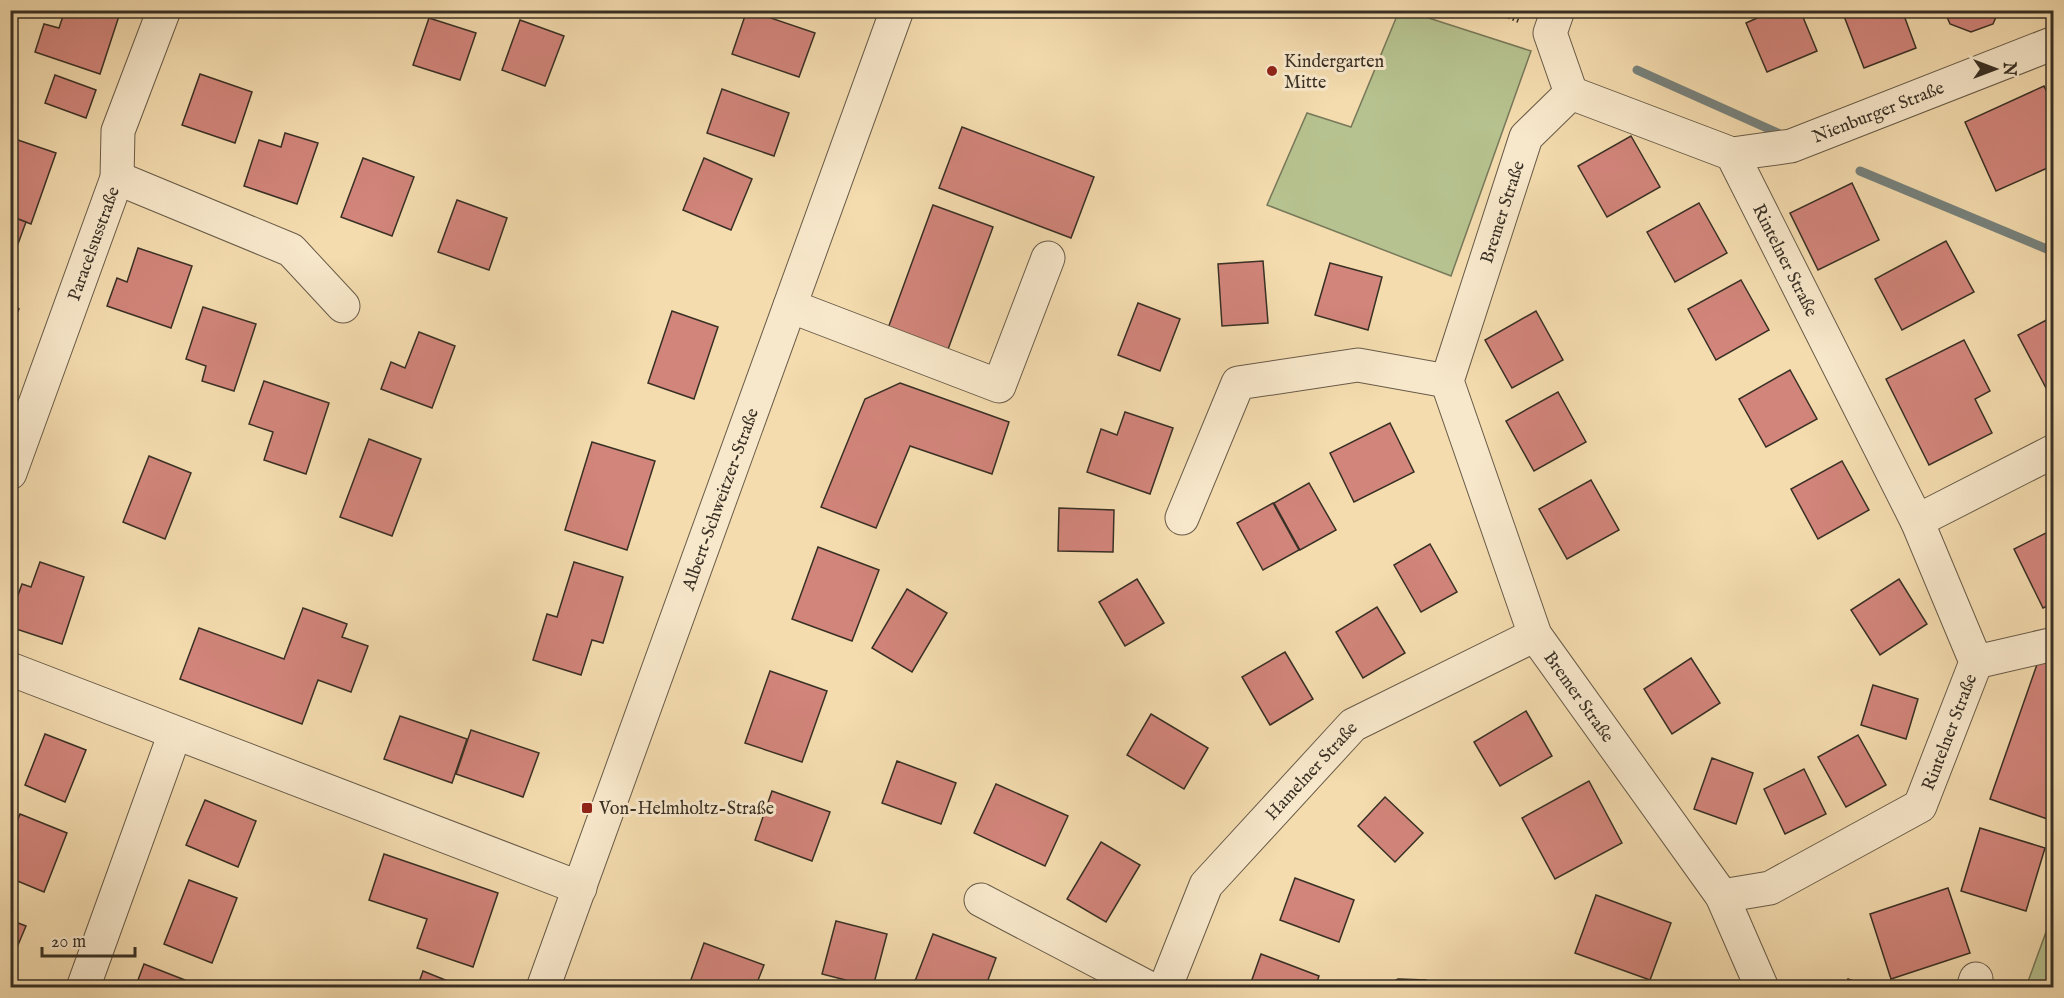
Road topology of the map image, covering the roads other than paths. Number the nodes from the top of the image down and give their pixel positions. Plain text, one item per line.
1 (164, 10) edge
2 (897, 10) edge
3 (1558, 10) edge
4 (2054, 43) edge
5 (1571, 93) junction
6 (1732, 154) junction
7 (117, 178) junction
8 (1048, 258) dead end
9 (343, 306) dead end
10 (790, 306) junction
11 (1447, 381) junction
12 (2054, 451) edge
13 (10, 473) edge
14 (1182, 518) dead end
15 (1917, 521) junction
16 (1535, 635) junction
17 (2054, 644) edge
18 (1976, 662) junction
19 (10, 669) edge
20 (175, 733) junction
21 (580, 888) junction
22 (1722, 896) junction
23 (981, 900) dead end
24 (83, 987) edge
25 (543, 987) edge
26 (1149, 987) edge
27 (1165, 987) edge
28 (1762, 987) edge

1 - 7 street, Paracelsusstraße
2 - 10 street, Albert-Schweitzer-Straße
3 - 5 street
4 - 6 street, Nienburger Straße
5 - 6 street
5 - 11 street, Bremer Straße
6 - 15 street, Rintelner Straße
7 - 9 street
7 - 13 street, Paracelsusstraße
8 - 10 street
10 - 21 street, Albert-Schweitzer-Straße
11 - 14 street
11 - 16 street, Bremer Straße
12 - 15 street
15 - 18 street, Rintelner Straße
16 - 22 street, Bremer Straße
16 - 27 street, Hamelner Straße
17 - 18 street
18 - 22 street, Rintelner Straße
19 - 20 street
20 - 21 street
20 - 24 street
21 - 25 street, Albert-Schweitzer-Straße
22 - 28 street, Bremer Straße
23 - 26 street

